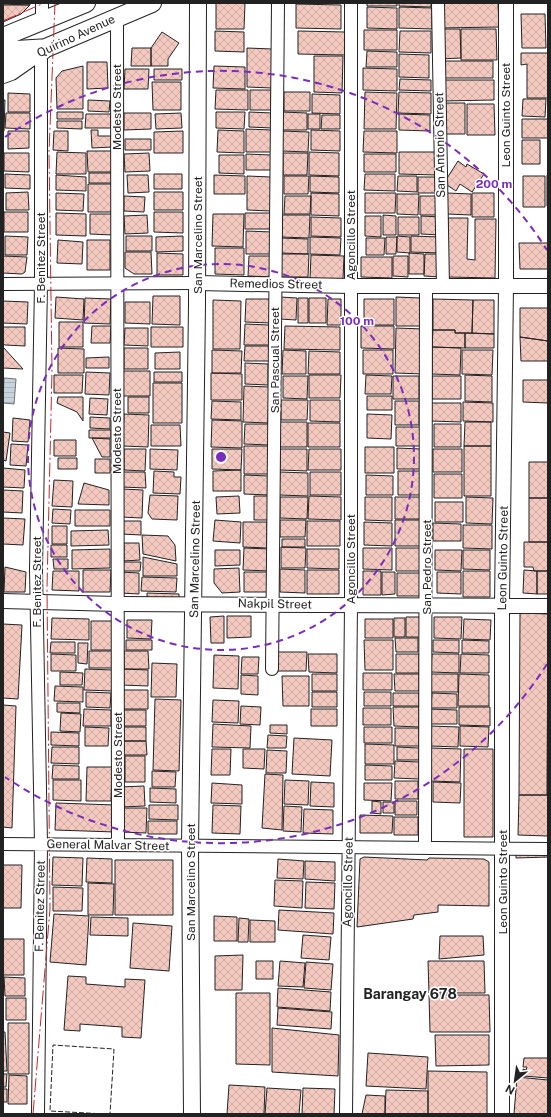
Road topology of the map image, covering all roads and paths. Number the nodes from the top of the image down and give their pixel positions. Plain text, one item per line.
1 (42, 3) edge
2 (86, 3) edge
3 (152, 3) edge
4 (198, 3) edge
5 (278, 3) edge
6 (351, 3) edge
7 (438, 3) edge
8 (506, 3) edge
9 (117, 17) junction
10 (42, 21) junction
11 (3, 37) edge
12 (41, 50) junction
13 (3, 54) edge
14 (3, 74) edge
15 (116, 283) junction
16 (197, 283) junction
17 (3, 284) edge
18 (41, 284) junction
19 (275, 284) junction
20 (350, 286) junction
21 (443, 286) junction
22 (506, 286) junction
23 (548, 286) edge
24 (426, 287) junction
25 (3, 601) edge
26 (36, 601) junction
27 (194, 603) junction
28 (117, 604) junction
29 (274, 604) junction
30 (351, 605) junction
31 (427, 605) junction
32 (502, 606) junction
33 (548, 606) edge
34 (272, 668) dead end
35 (3, 844) edge
36 (41, 844) junction
37 (118, 845) junction
38 (190, 846) junction
39 (348, 847) junction
40 (425, 848) junction
41 (548, 848) edge
42 (503, 849) junction
43 (38, 1114) edge
44 (192, 1114) edge
45 (346, 1114) edge
46 (502, 1114) edge

1 - 10 street
2 - 10 main road
3 - 9 main road, Quirino Avenue
4 - 16 main road, San Marcelino Street
5 - 19 street, San Pascual Street
6 - 20 street, Agoncillo Street
7 - 21 street, San Antonio Street
8 - 22 street, Leon Guinto Street
9 - 12 main road, Quirino Avenue
9 - 15 street, Modesto Street
10 - 11 main road
12 - 13 highway
12 - 14 main road, Quirino Avenue
12 - 18 street, F. Benitez Street
15 - 16 street, Remedios Street
15 - 18 street, Remedios Street
15 - 28 street, Modesto Street
16 - 19 street, Remedios Street
16 - 27 main road, San Marcelino Street
17 - 18 street, Remedios Street
18 - 26 street, F. Benitez Street
19 - 20 street, Remedios Street
19 - 29 street, San Pascual Street
20 - 24 street, Remedios Street
20 - 30 street, Agoncillo Street
21 - 22 street, Remedios Street
21 - 24 street, Remedios Street
22 - 23 street, Remedios Street
22 - 32 street, Leon Guinto Street
24 - 31 street, San Pedro Street
25 - 26 street, Nakpil Street
26 - 28 street, Nakpil Street
26 - 36 street, F. Benitez Street
27 - 28 street, Nakpil Street
27 - 29 street, Nakpil Street
27 - 38 main road, San Marcelino Street
28 - 37 street, Modesto Street
29 - 30 street, Nakpil Street
29 - 34 street, San Pascual Street
30 - 31 street, Nakpil Street
30 - 39 street, Agoncillo Street
31 - 32 street, Nakpil Street
31 - 40 street, San Pedro Street
32 - 33 street, Nakpil Street
32 - 42 street, Leon Guinto Street
35 - 36 street, General Malvar Street
36 - 37 street, General Malvar Street
36 - 43 street, F. Benitez Street
37 - 38 street, General Malvar Street
38 - 39 street, General Malvar Street
38 - 44 main road, San Marcelino Street
39 - 40 street, General Malvar Street
39 - 45 street, Agoncillo Street
40 - 42 street, General Malvar Street
41 - 42 street, General Malvar Street
42 - 46 street, Leon Guinto Street

